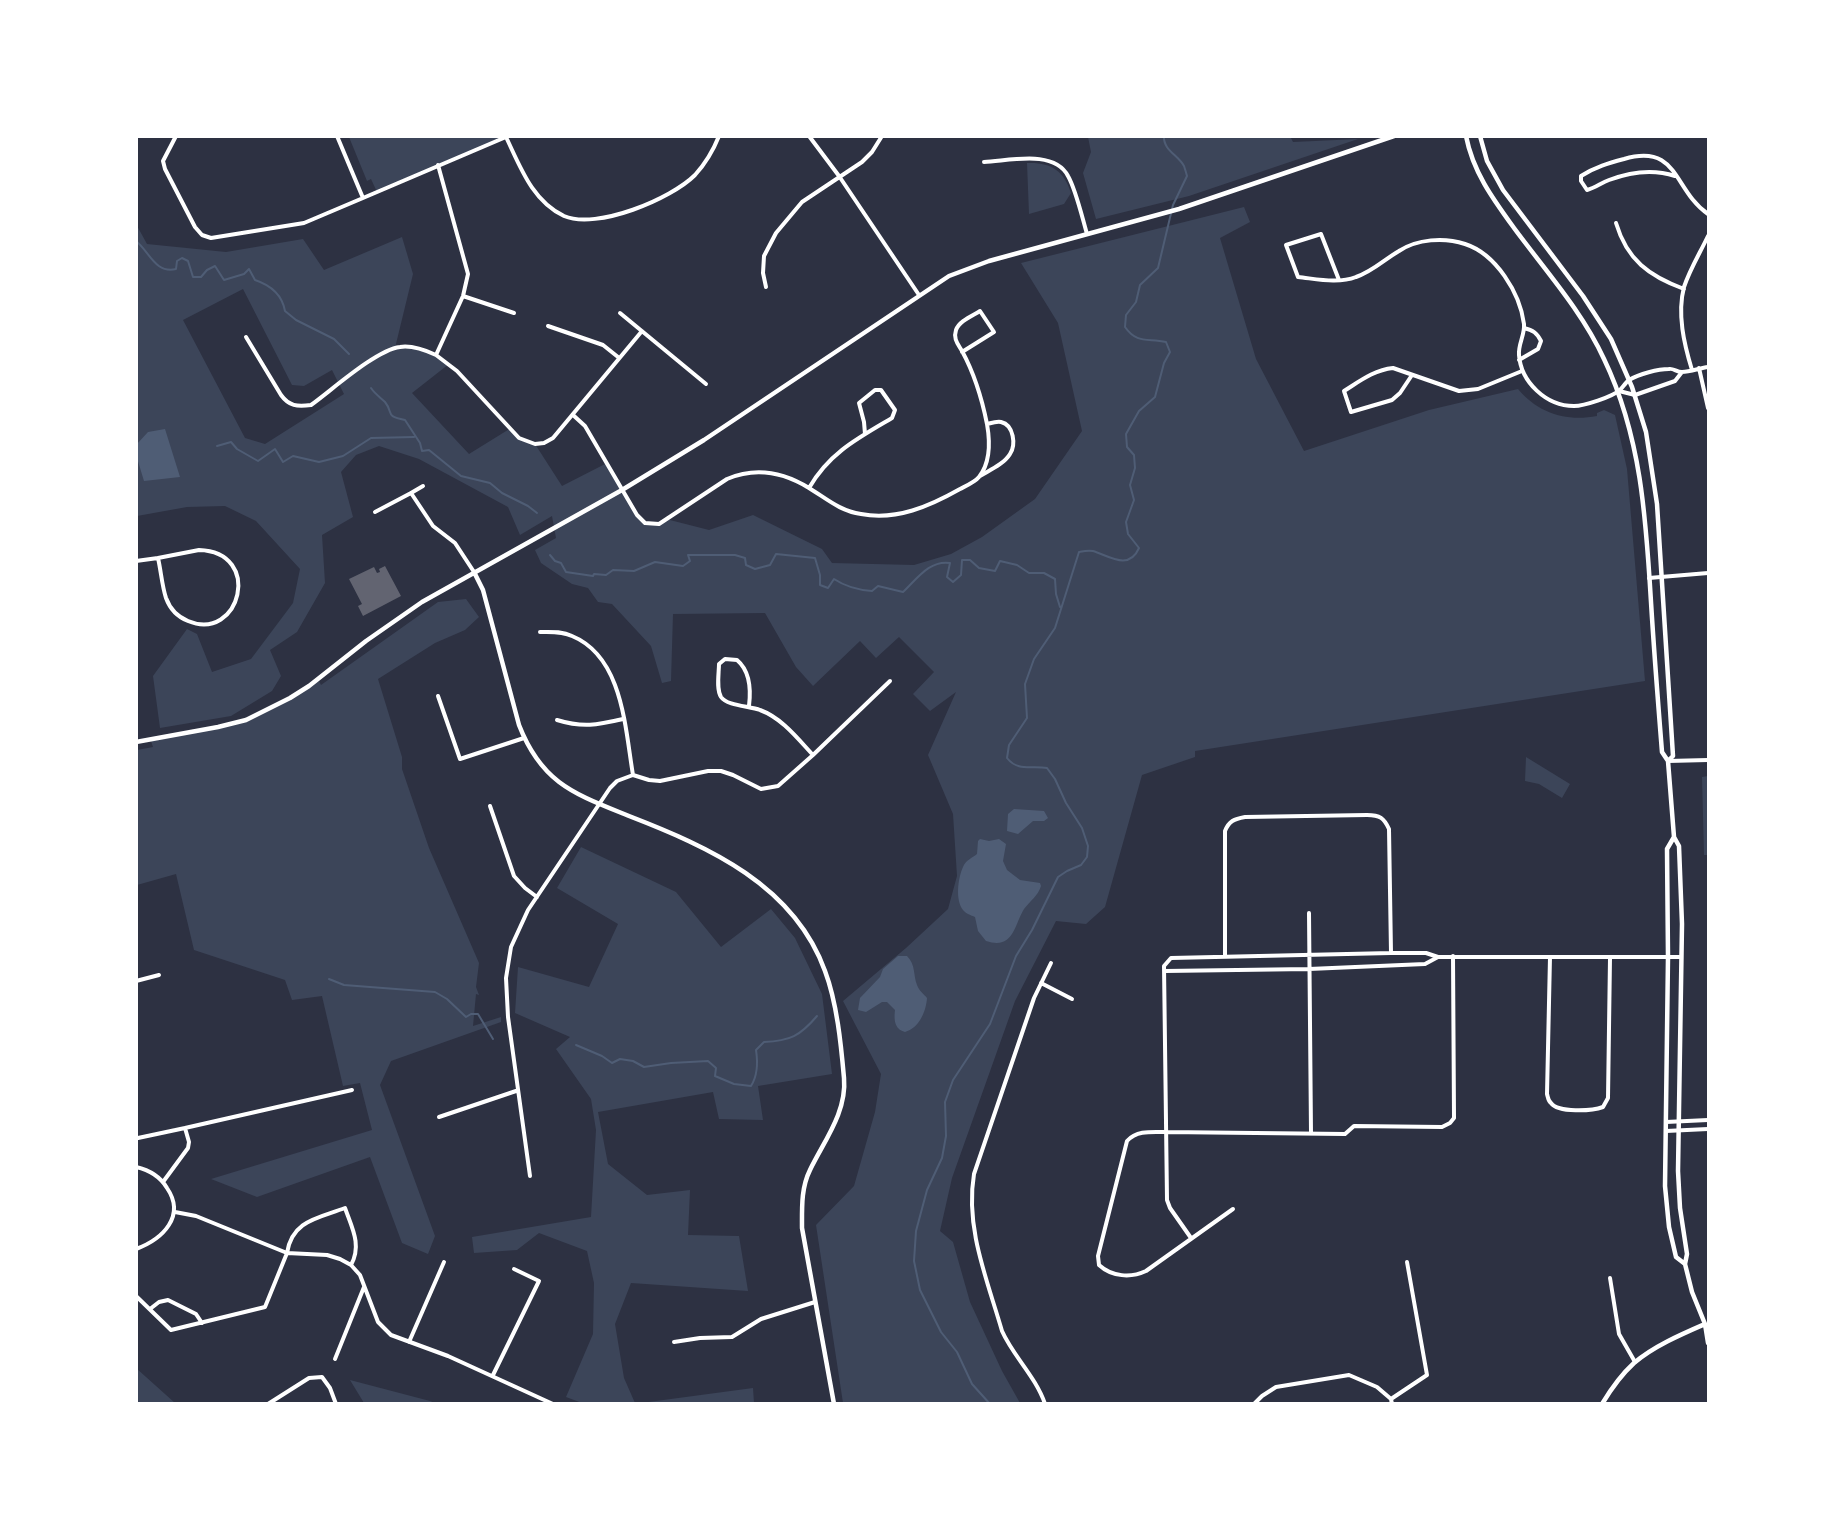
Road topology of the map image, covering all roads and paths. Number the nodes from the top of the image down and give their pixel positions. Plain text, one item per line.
1 (176, 136) edge
2 (337, 136) edge
3 (506, 136) edge
4 (719, 136) edge
5 (809, 136) edge
6 (882, 136) edge
7 (1394, 136) edge
8 (1466, 136) edge
9 (1480, 136) edge
10 (984, 162) dead end
11 (438, 165) junction
12 (1676, 176) junction
13 (839, 177) junction
14 (363, 198) junction
15 (1708, 214) edge
16 (1616, 224) dead end
17 (1088, 235) junction
18 (1708, 236) edge
19 (1707, 245) edge
20 (1339, 280) junction
21 (766, 287) dead end
22 (1684, 289) junction
23 (919, 295) junction
24 (463, 296) junction
25 (514, 313) dead end
26 (620, 313) dead end
27 (548, 326) dead end
28 (1524, 328) junction
29 (642, 331) junction
30 (246, 337) dead end
31 (962, 352) junction
32 (436, 355) junction
33 (618, 357) junction
34 (1520, 360) junction
35 (1708, 367) edge
36 (1699, 368) junction
37 (1692, 370) junction
38 (1522, 371) junction
39 (1682, 372) junction
40 (1412, 375) junction
41 (1629, 380) junction
42 (706, 384) dead end
43 (1619, 391) junction
44 (1635, 395) junction
45 (1708, 408) edge
46 (573, 415) junction
47 (987, 424) junction
48 (865, 434) junction
49 (979, 477) junction
50 (423, 486) dead end
51 (809, 488) junction
52 (622, 489) junction
53 (411, 493) junction
54 (375, 512) dead end
55 (158, 558) junction
56 (136, 561) edge
57 (474, 572) junction
58 (1708, 573) edge
59 (1649, 578) junction
60 (1661, 578) junction
61 (540, 632) dead end
62 (890, 681) dead end
63 (438, 696) dead end
64 (749, 706) junction
65 (623, 719) junction
66 (557, 720) dead end
67 (524, 738) junction
68 (136, 742) edge
69 (813, 755) junction
70 (1708, 760) edge
71 (1668, 761) junction
72 (633, 775) junction
73 (600, 804) junction
74 (490, 806) dead end
75 (1674, 837) junction
76 (537, 897) junction
77 (1310, 913) dead end
78 (1391, 953) junction
79 (1309, 954) junction
80 (1453, 956) junction
81 (1225, 957) junction
82 (1438, 957) junction
83 (1550, 957) junction
84 (1668, 957) junction
85 (1681, 957) junction
86 (1610, 958) junction
87 (1051, 963) dead end
88 (1310, 969) junction
89 (1165, 971) junction
90 (159, 975) dead end
91 (136, 981) edge
92 (1041, 983) junction
93 (1072, 999) dead end
94 (352, 1090) dead end
95 (516, 1091) junction
96 (439, 1117) dead end
97 (1708, 1120) edge
98 (1678, 1121) junction
99 (1666, 1122) junction
100 (186, 1128) junction
101 (1708, 1129) edge
102 (1678, 1130) junction
103 (1665, 1131) junction
104 (1166, 1132) junction
105 (1311, 1133) junction
106 (138, 1138) edge
107 (136, 1167) edge
108 (530, 1176) dead end
109 (163, 1182) junction
110 (1233, 1209) dead end
111 (176, 1212) junction
112 (1191, 1238) junction
113 (136, 1249) edge
114 (287, 1253) junction
115 (444, 1262) dead end
116 (1407, 1262) dead end
117 (1684, 1264) junction
118 (351, 1265) junction
119 (514, 1269) dead end
120 (1610, 1278) dead end
121 (364, 1286) junction
122 (136, 1296) edge
123 (815, 1302) junction
124 (150, 1309) junction
125 (202, 1323) junction
126 (1707, 1325) edge
127 (409, 1342) junction
128 (674, 1342) dead end
129 (1708, 1343) edge
130 (335, 1359) dead end
131 (1635, 1362) junction
132 (493, 1375) junction
133 (1392, 1401) edge
134 (268, 1404) edge
135 (336, 1404) edge
136 (553, 1404) edge
137 (834, 1404) edge
138 (1045, 1404) edge
139 (1254, 1404) edge
140 (1602, 1404) edge

1 - 14 street
2 - 14 street
3 - 4 street
3 - 11 street
5 - 13 street
6 - 13 street
7 - 17 street
8 - 43 street
9 - 41 street
10 - 17 street
11 - 14 street
11 - 24 street
12 - 12 street
12 - 15 street
13 - 21 street
13 - 23 street
16 - 22 street
17 - 23 street
18 - 19 street
19 - 22 street
20 - 20 street
20 - 28 street
22 - 37 street
23 - 52 street
24 - 25 street
24 - 32 street
26 - 29 street
27 - 33 street
28 - 34 street
28 - 34 street
29 - 33 street
29 - 42 street
30 - 32 street
31 - 31 street
31 - 47 street
32 - 46 street
33 - 46 street
34 - 38 street
35 - 36 street
36 - 37 street
36 - 45 street
37 - 39 street
38 - 40 street
38 - 43 street
39 - 41 street
39 - 44 street
40 - 40 street
41 - 43 street
41 - 44 street
43 - 44 street
43 - 59 street
44 - 60 street
46 - 52 street
47 - 49 street
47 - 49 street
48 - 48 street
48 - 51 street
49 - 51 street
50 - 53 street
51 - 52 street
52 - 57 street
53 - 54 street
53 - 57 street
55 - 55 street
55 - 56 street
57 - 67 street
57 - 68 street
58 - 60 street
59 - 60 street
59 - 71 street
60 - 71 street
61 - 65 street
62 - 69 street
63 - 67 street
64 - 64 street
64 - 69 street
65 - 66 street
65 - 72 street
67 - 73 street
69 - 72 street
70 - 71 street
71 - 75 street
72 - 73 street
73 - 76 street
73 - 123 street
74 - 76 street
75 - 84 street
75 - 85 street
76 - 95 street
77 - 79 street
78 - 79 street
78 - 81 street
78 - 82 street
79 - 81 street
79 - 88 street
80 - 82 street
80 - 83 street
80 - 105 street
81 - 89 street
82 - 88 street
83 - 86 street
83 - 86 street
84 - 85 street
84 - 86 street
84 - 99 street
85 - 98 street
87 - 92 street
88 - 89 street
88 - 105 street
89 - 104 street
90 - 91 street
92 - 93 street
92 - 138 street
94 - 100 street
95 - 96 street
95 - 108 street
97 - 98 street
98 - 99 street
98 - 102 street
99 - 103 street
100 - 106 street
100 - 109 street
101 - 102 street
102 - 103 street
102 - 117 street
103 - 117 street
104 - 105 street
104 - 112 street
104 - 112 street
107 - 109 street
109 - 111 street
110 - 112 street
111 - 113 street
111 - 114 street
114 - 118 street
114 - 118 street
114 - 125 street
115 - 127 street
116 - 133 street
117 - 126 street
118 - 121 street
119 - 132 street
120 - 131 street
121 - 127 street
121 - 130 street
122 - 124 street
123 - 128 street
123 - 137 street
124 - 125 street
124 - 125 street
126 - 129 street
126 - 131 street
127 - 132 street
131 - 140 street
132 - 136 street
133 - 139 street
134 - 135 street

